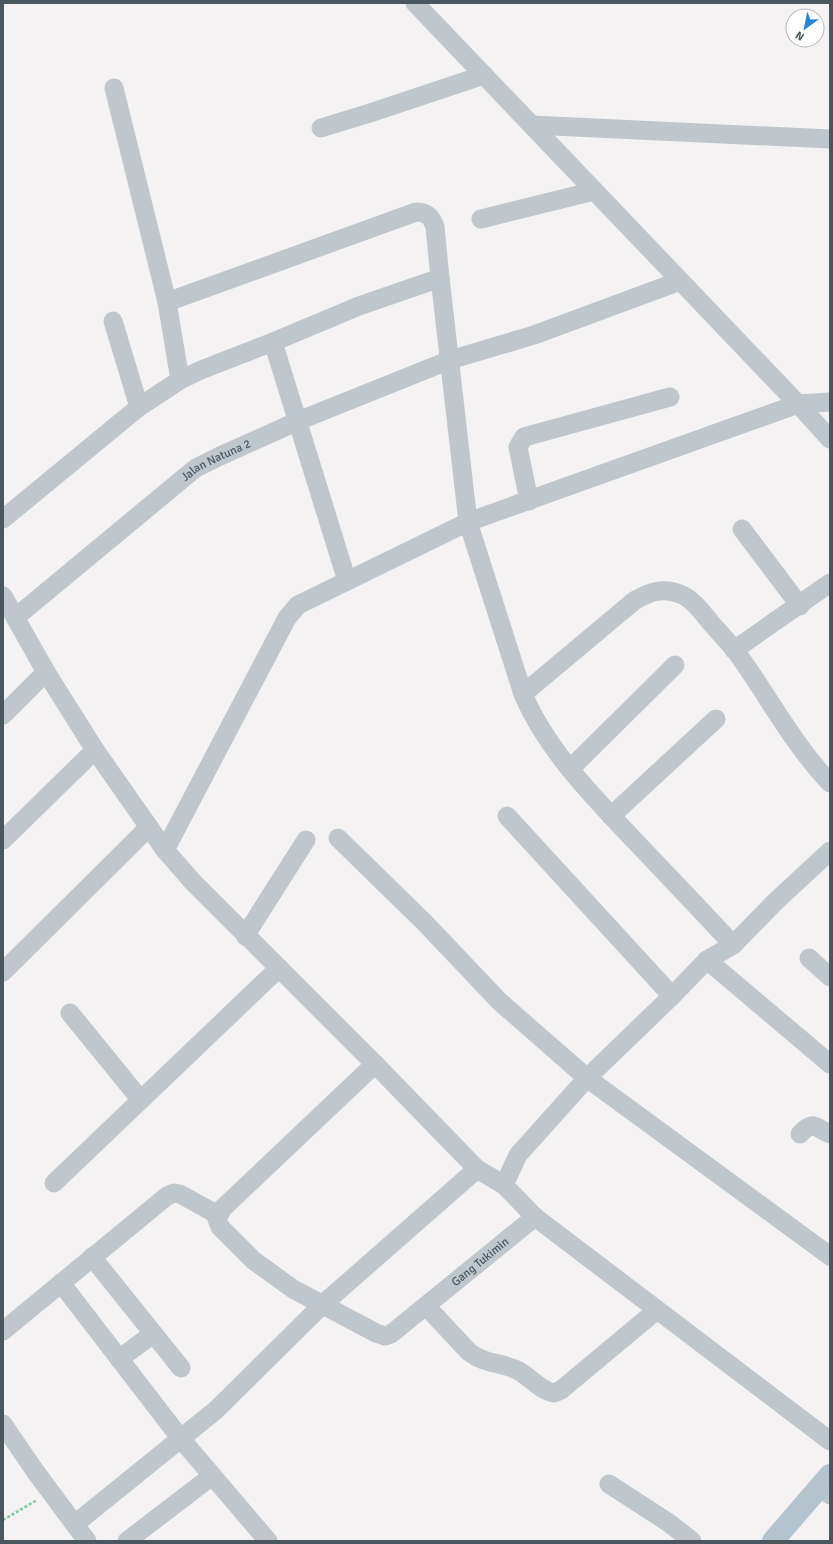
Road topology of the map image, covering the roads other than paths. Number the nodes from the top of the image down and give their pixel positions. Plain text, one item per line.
1 (415, 3) edge
2 (484, 75) junction
3 (114, 88) dead end
4 (532, 125) junction
5 (321, 128) dead end
6 (830, 139) edge
7 (594, 191) junction
8 (481, 219) dead end
9 (440, 278) junction
10 (680, 281) junction
11 (167, 302) junction
12 (113, 321) dead end
13 (273, 342) junction
14 (450, 360) junction
15 (180, 380) junction
16 (670, 397) dead end
17 (830, 402) edge
18 (798, 404) junction
19 (139, 407) junction
20 (298, 421) junction
21 (830, 439) edge
22 (529, 501) junction
23 (3, 519) edge
24 (468, 522) junction
25 (742, 529) dead end
26 (347, 581) junction
27 (830, 583) edge
28 (800, 606) junction
29 (8, 608) edge
30 (734, 650) junction
31 (675, 665) dead end
32 (46, 672) junction
33 (523, 694) junction
34 (3, 715) edge
35 (716, 719) dead end
36 (95, 750) junction
37 (570, 769) junction
38 (830, 783) edge
39 (507, 816) dead end
40 (611, 816) junction
41 (149, 827) junction
42 (338, 838) dead end
43 (3, 840) edge
44 (306, 840) dead end
45 (165, 850) junction
46 (830, 851) edge
47 (245, 936) junction
48 (734, 945) junction
49 (809, 958) dead end
50 (707, 960) junction
51 (279, 968) junction
52 (3, 972) edge
53 (830, 977) edge
54 (672, 996) junction
55 (70, 1013) dead end
56 (375, 1064) junction
57 (830, 1064) edge
58 (587, 1078) junction
59 (140, 1100) junction
60 (800, 1134) dead end
61 (830, 1134) edge
62 (477, 1169) junction
63 (54, 1183) dead end
64 (504, 1185) junction
65 (218, 1215) junction
66 (535, 1217) junction
67 (830, 1256) edge
68 (92, 1257) junction
69 (61, 1283) junction
70 (322, 1305) junction
71 (426, 1306) junction
72 (657, 1310) junction
73 (3, 1331) edge
74 (153, 1334) junction
75 (119, 1359) junction
76 (181, 1368) dead end
77 (3, 1424) edge
78 (181, 1439) junction
79 (830, 1441) edge
80 (212, 1476) junction
81 (608, 1484) dead end
82 (830, 1489) edge
83 (75, 1524) junction
84 (87, 1541) edge
85 (127, 1541) edge
86 (268, 1541) edge
87 (692, 1541) edge
88 (773, 1541) edge
89 (793, 1541) edge

1 - 2 street
2 - 4 street
2 - 5 street
3 - 11 street
4 - 6 street
4 - 7 street
7 - 8 street
7 - 10 street
9 - 11 street
9 - 13 street
9 - 14 street
10 - 14 street, Jalan Natuna 2
10 - 18 street
11 - 15 street
12 - 19 street
13 - 15 street
13 - 20 street
14 - 20 street, Jalan Natuna 2
14 - 24 street
15 - 19 street
16 - 22 street
17 - 18 street
18 - 21 street
18 - 22 street
19 - 23 street
20 - 26 street
20 - 29 street, Jalan Natuna 2
22 - 24 street
24 - 26 street
24 - 33 street
25 - 28 street
26 - 45 street
27 - 28 street
28 - 30 street
29 - 32 street
30 - 33 street
30 - 38 street
31 - 37 street
32 - 34 street
32 - 36 street
33 - 37 street
35 - 40 street
36 - 41 street
36 - 43 street
37 - 40 street
39 - 54 street
40 - 48 street
41 - 45 street
41 - 52 street
42 - 58 street
44 - 47 street
45 - 47 street
46 - 48 street
47 - 51 street
48 - 50 street
49 - 53 street
50 - 54 street
50 - 57 street
51 - 56 street
51 - 59 street
54 - 58 street
55 - 59 street
56 - 62 street
56 - 65 street
58 - 64 street
58 - 67 street
59 - 63 street
60 - 61 street
62 - 64 street
62 - 70 street
64 - 66 street
65 - 68 street
65 - 70 street
66 - 71 street, Gang Tukimin
66 - 72 street
68 - 69 street
68 - 74 street
69 - 73 street
69 - 75 street
70 - 71 street, Gang Tukimin
70 - 78 street
71 - 72 street
72 - 79 street
74 - 75 street
74 - 76 street
75 - 78 street
77 - 83 street
78 - 80 street
78 - 83 street
80 - 85 street
80 - 86 street
81 - 87 street
82 - 88 main road
82 - 89 main road
83 - 84 street

